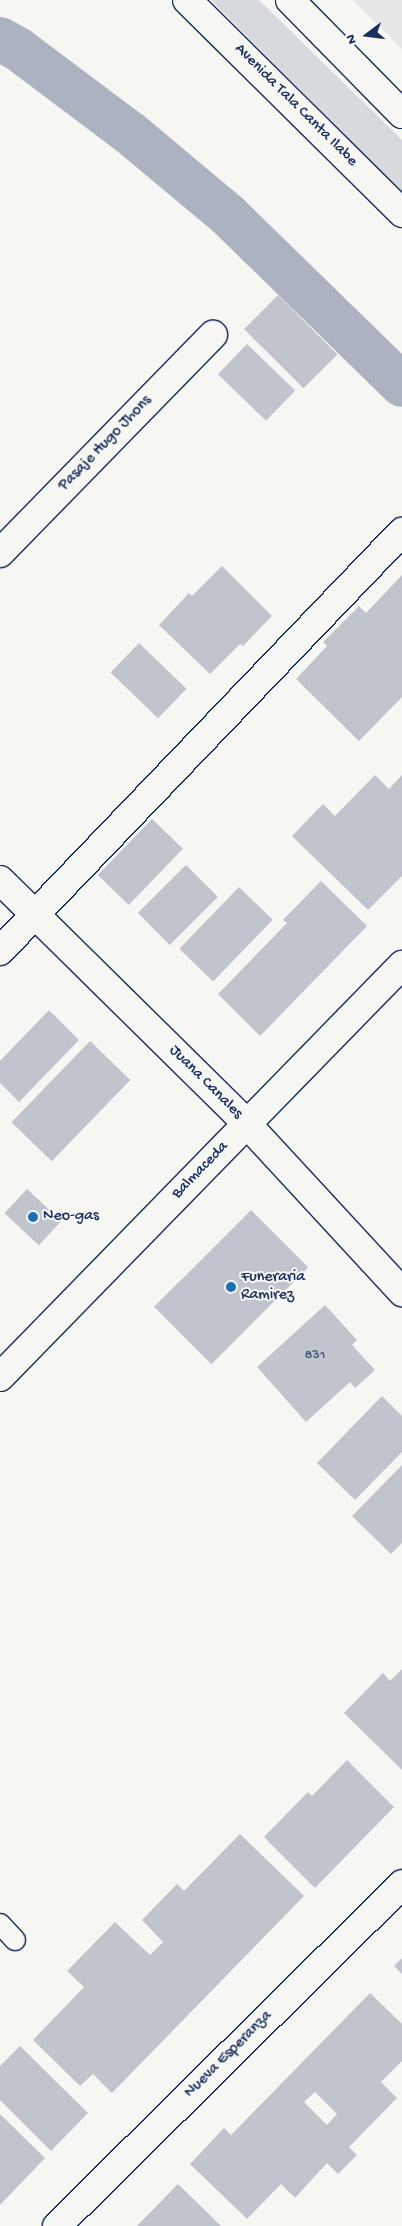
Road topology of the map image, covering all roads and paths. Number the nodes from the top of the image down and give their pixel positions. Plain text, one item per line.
1 (188, 0) edge
2 (290, 0) edge
3 (402, 114) edge
4 (402, 213) edge
5 (213, 335) dead end
6 (402, 532) edge
7 (0, 553) edge
8 (0, 880) edge
9 (35, 915) junction
10 (0, 951) edge
11 (402, 965) edge
12 (247, 1124) junction
13 (402, 1292) edge
14 (0, 1377) edge
15 (402, 1884) edge
16 (0, 1924) edge
17 (16, 1940) dead end
18 (57, 2226) edge

1 - 4 street, Avenida Tala Canta Ilabe
2 - 3 street
5 - 7 street, Pasaje Hugo Jhons
6 - 9 street
8 - 9 street, Juana Canales
9 - 10 street
9 - 12 street, Juana Canales
11 - 12 street, Balmaceda
12 - 13 street, Juana Canales
12 - 14 street, Balmaceda
15 - 18 street, Nueva Esperanza
16 - 17 lane

